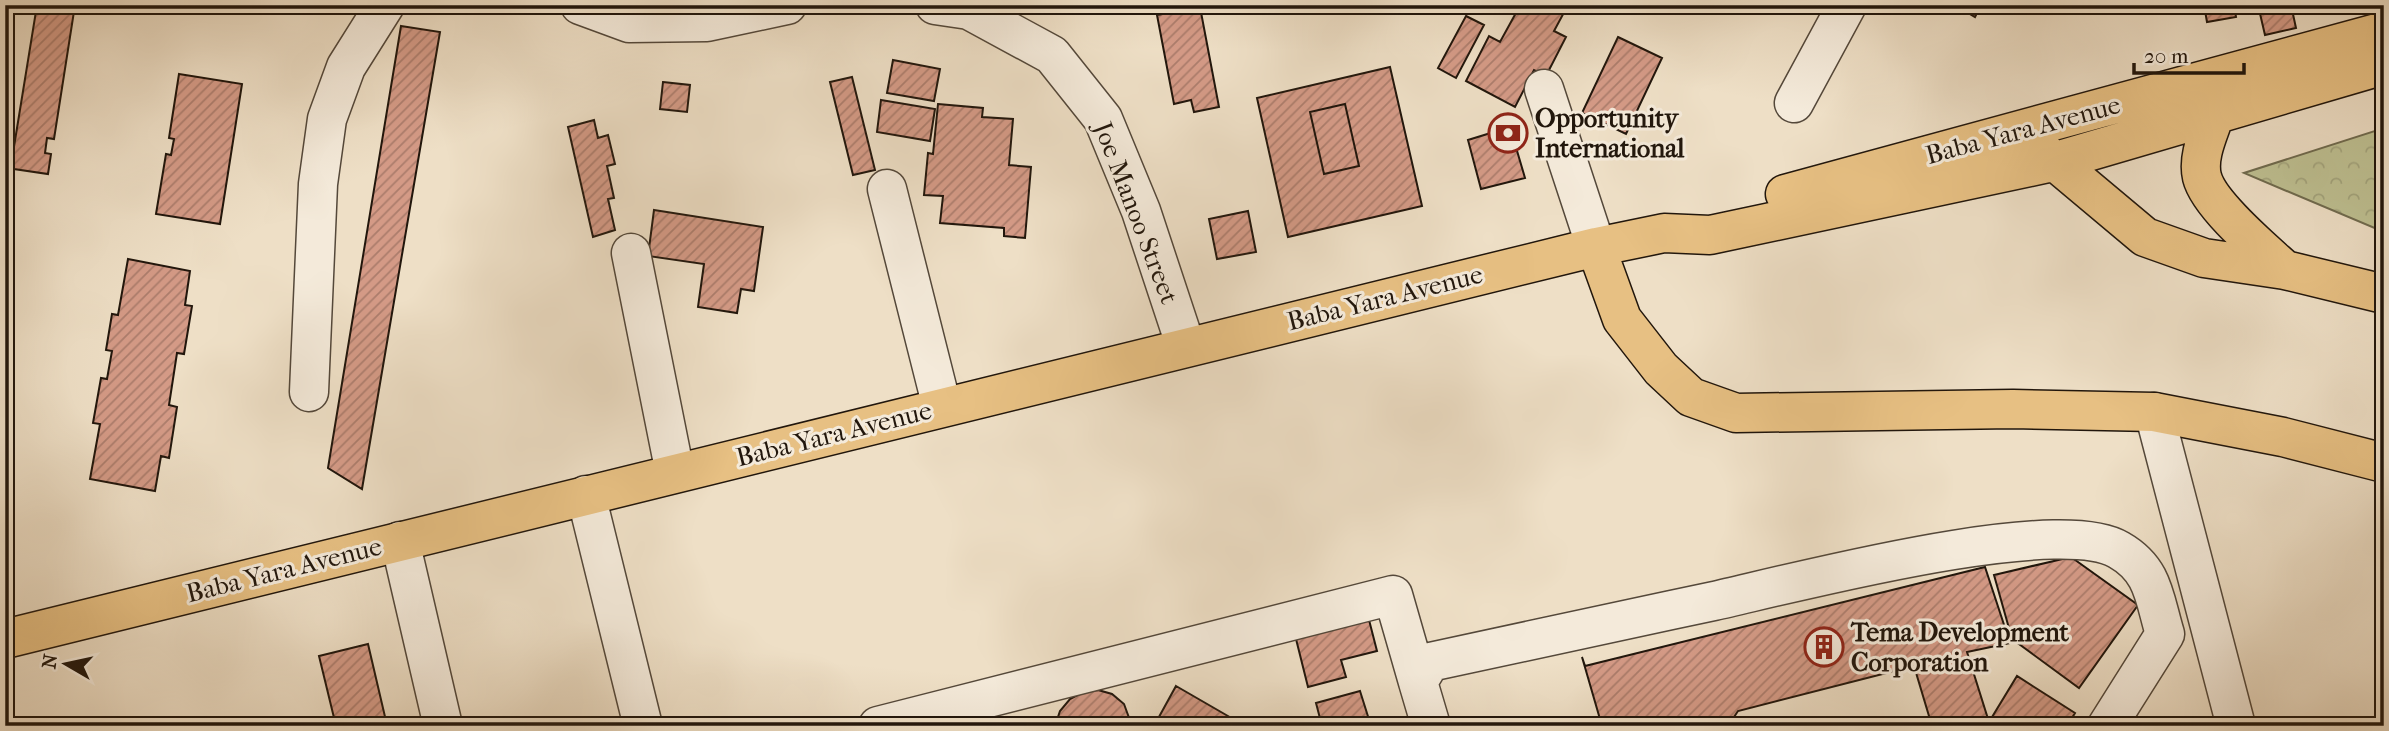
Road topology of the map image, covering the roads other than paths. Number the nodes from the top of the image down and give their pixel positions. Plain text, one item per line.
1 (385, 5) edge
2 (788, 5) edge
3 (935, 5) edge
4 (1847, 5) edge
5 (583, 6) edge
6 (2384, 31) edge
7 (2384, 65) edge
8 (1544, 89) dead end
9 (1794, 103) dead end
10 (2215, 114) junction
11 (2022, 131) junction
12 (2053, 162) junction
13 (887, 189) dead end
14 (1664, 233) junction
15 (1596, 247) junction
16 (631, 253) dead end
17 (2285, 270) junction
18 (2384, 294) edge
19 (1186, 347) junction
20 (309, 392) dead end
21 (942, 407) junction
22 (2154, 412) junction
23 (2384, 463) edge
24 (676, 473) junction
25 (586, 495) junction
26 (400, 541) junction
27 (2210, 625) junction
28 (2165, 634) junction
29 (5, 639) edge
30 (1418, 682) junction
31 (443, 726) edge
32 (643, 726) edge
33 (878, 726) edge
34 (1431, 726) edge
35 (2107, 726) edge
36 (2236, 726) edge

1 - 20 street
2 - 5 street
3 - 19 street, Joe Manoo Street
4 - 9 street
6 - 11 main road, Baba Yara Avenue
7 - 10 main road, Baba Yara Avenue
8 - 15 street
10 - 12 main road, Baba Yara Avenue
10 - 17 main road
11 - 12 main road
11 - 14 main road, Baba Yara Avenue
12 - 14 main road, Baba Yara Avenue
12 - 17 main road
13 - 21 street
14 - 15 main road, Baba Yara Avenue
15 - 19 main road, Baba Yara Avenue
15 - 22 main road
16 - 24 street
17 - 18 main road
19 - 21 main road, Baba Yara Avenue
21 - 24 main road, Baba Yara Avenue
22 - 23 main road
22 - 27 street
24 - 25 main road, Baba Yara Avenue
25 - 26 main road, Baba Yara Avenue
25 - 32 street
26 - 29 main road, Baba Yara Avenue
26 - 31 street
27 - 28 street
27 - 36 street
28 - 30 street
28 - 35 street
30 - 33 street
30 - 34 street

